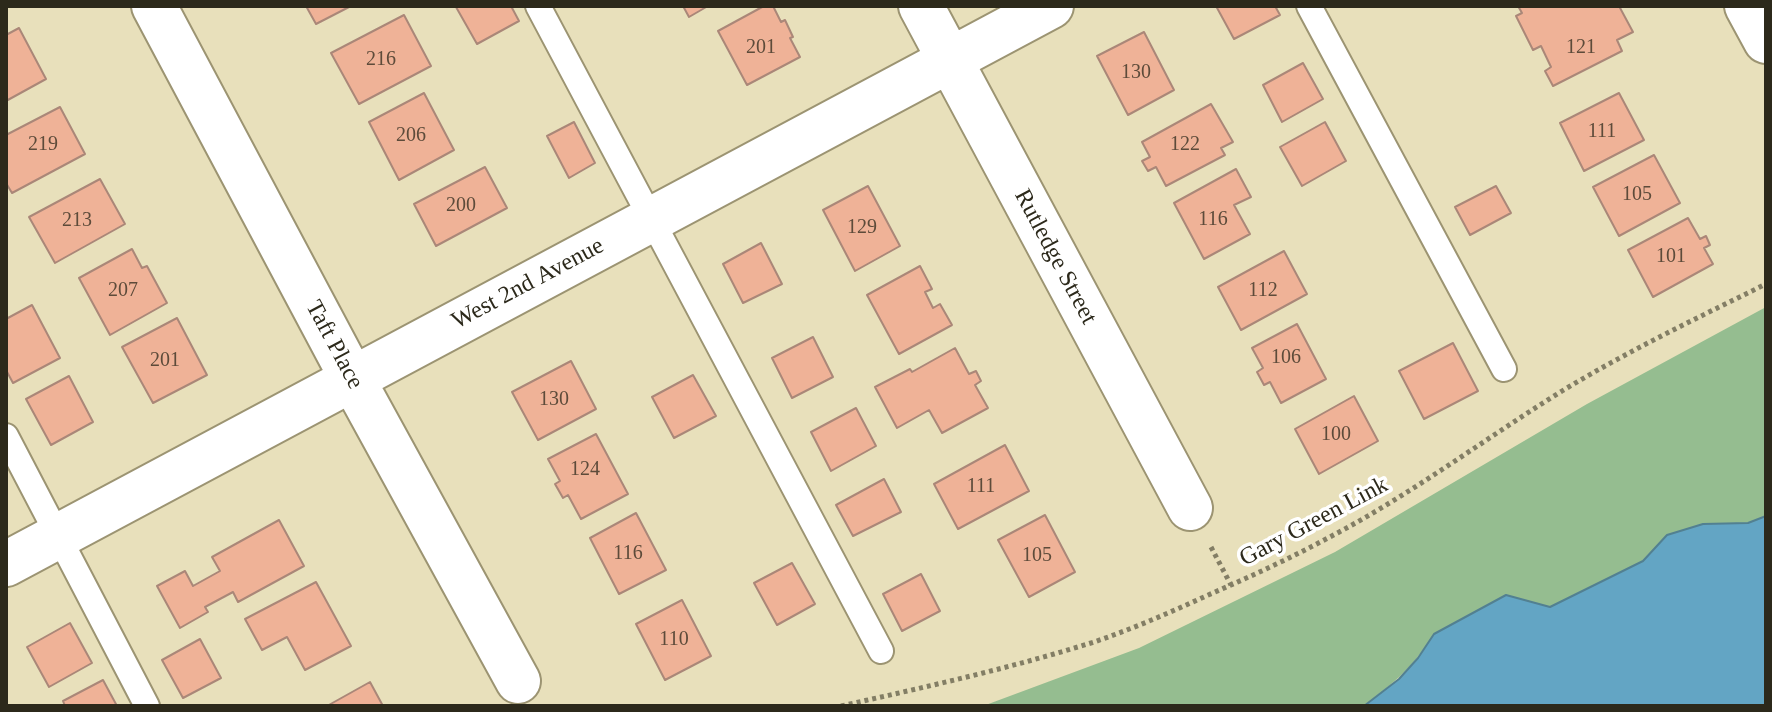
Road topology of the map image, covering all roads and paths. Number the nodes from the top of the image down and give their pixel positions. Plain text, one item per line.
1 (154, 6) edge
2 (538, 6) edge
3 (921, 6) edge
4 (1051, 6) edge
5 (1309, 6) edge
6 (1747, 6) edge
7 (1766, 41) edge
8 (950, 60) junction
9 (651, 219) junction
10 (1766, 284) edge
11 (1504, 369) dead end
12 (353, 380) junction
13 (6, 436) edge
14 (1198, 523) joint
15 (59, 536) junction
16 (6, 564) edge
17 (1231, 585) junction
18 (881, 651) dead end
19 (518, 681) dead end
20 (147, 706) edge
21 (841, 706) edge

1 - 12 street, Taft Place
2 - 9 lane
3 - 8 street, Rutledge Street
4 - 8 street, West 2nd Avenue
5 - 11 lane
6 - 7 street
8 - 9 street, West 2nd Avenue
8 - 14 street, Rutledge Street
9 - 12 street, West 2nd Avenue
9 - 18 lane
10 - 17 path, Gary Green Link
12 - 15 street, West 2nd Avenue
12 - 19 street, Taft Place
13 - 15 lane
14 - 17 path
15 - 16 street, West 2nd Avenue
15 - 20 lane
17 - 21 path, Gary Green Link

